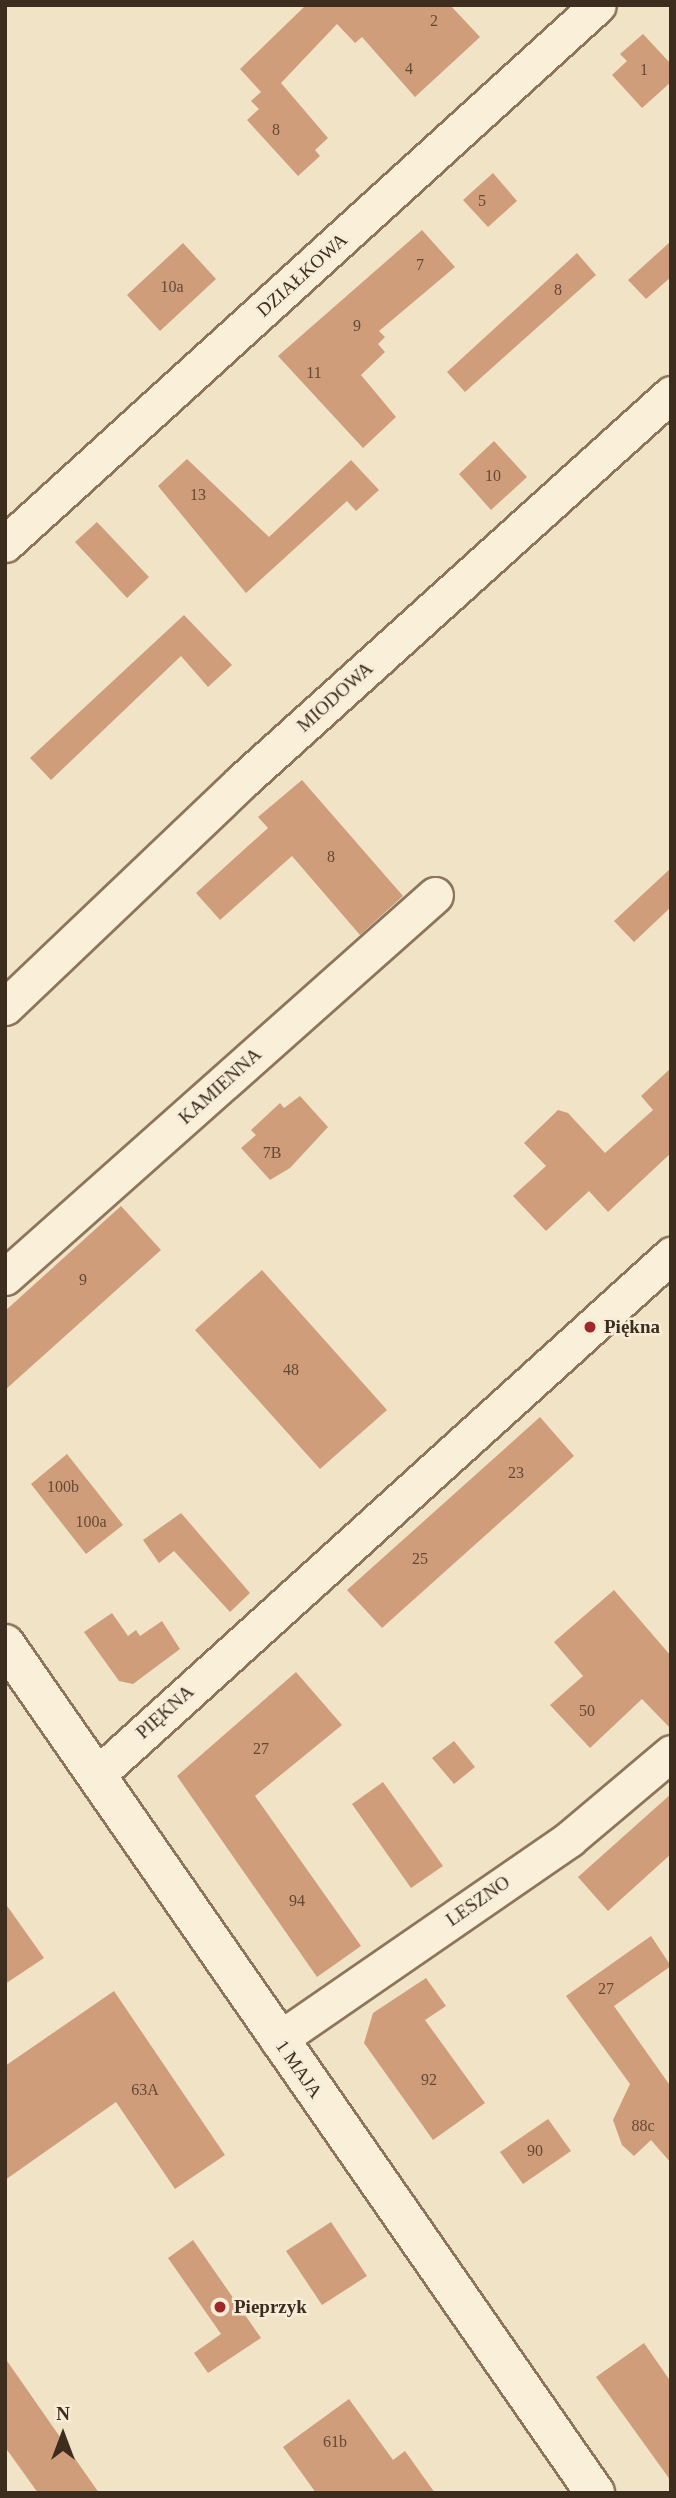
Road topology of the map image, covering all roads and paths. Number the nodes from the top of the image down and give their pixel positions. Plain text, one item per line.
1 (598, 5) edge
2 (671, 394) edge
3 (5, 544) edge
4 (435, 895) dead end
5 (5, 1007) edge
6 (665, 1272) edge
7 (5, 1277) edge
8 (5, 1644) edge
9 (671, 1753) edge
10 (97, 1775) junction
11 (278, 2040) junction
12 (595, 2493) edge

1 - 3 street, DZIAŁKOWA
2 - 5 street, MIODOWA
4 - 7 street, KAMIENNA
6 - 10 street, PIĘKNA
8 - 10 street, 1 MAJA
9 - 11 street, LESZNO
10 - 11 street, 1 MAJA
11 - 12 street, 1 MAJA

